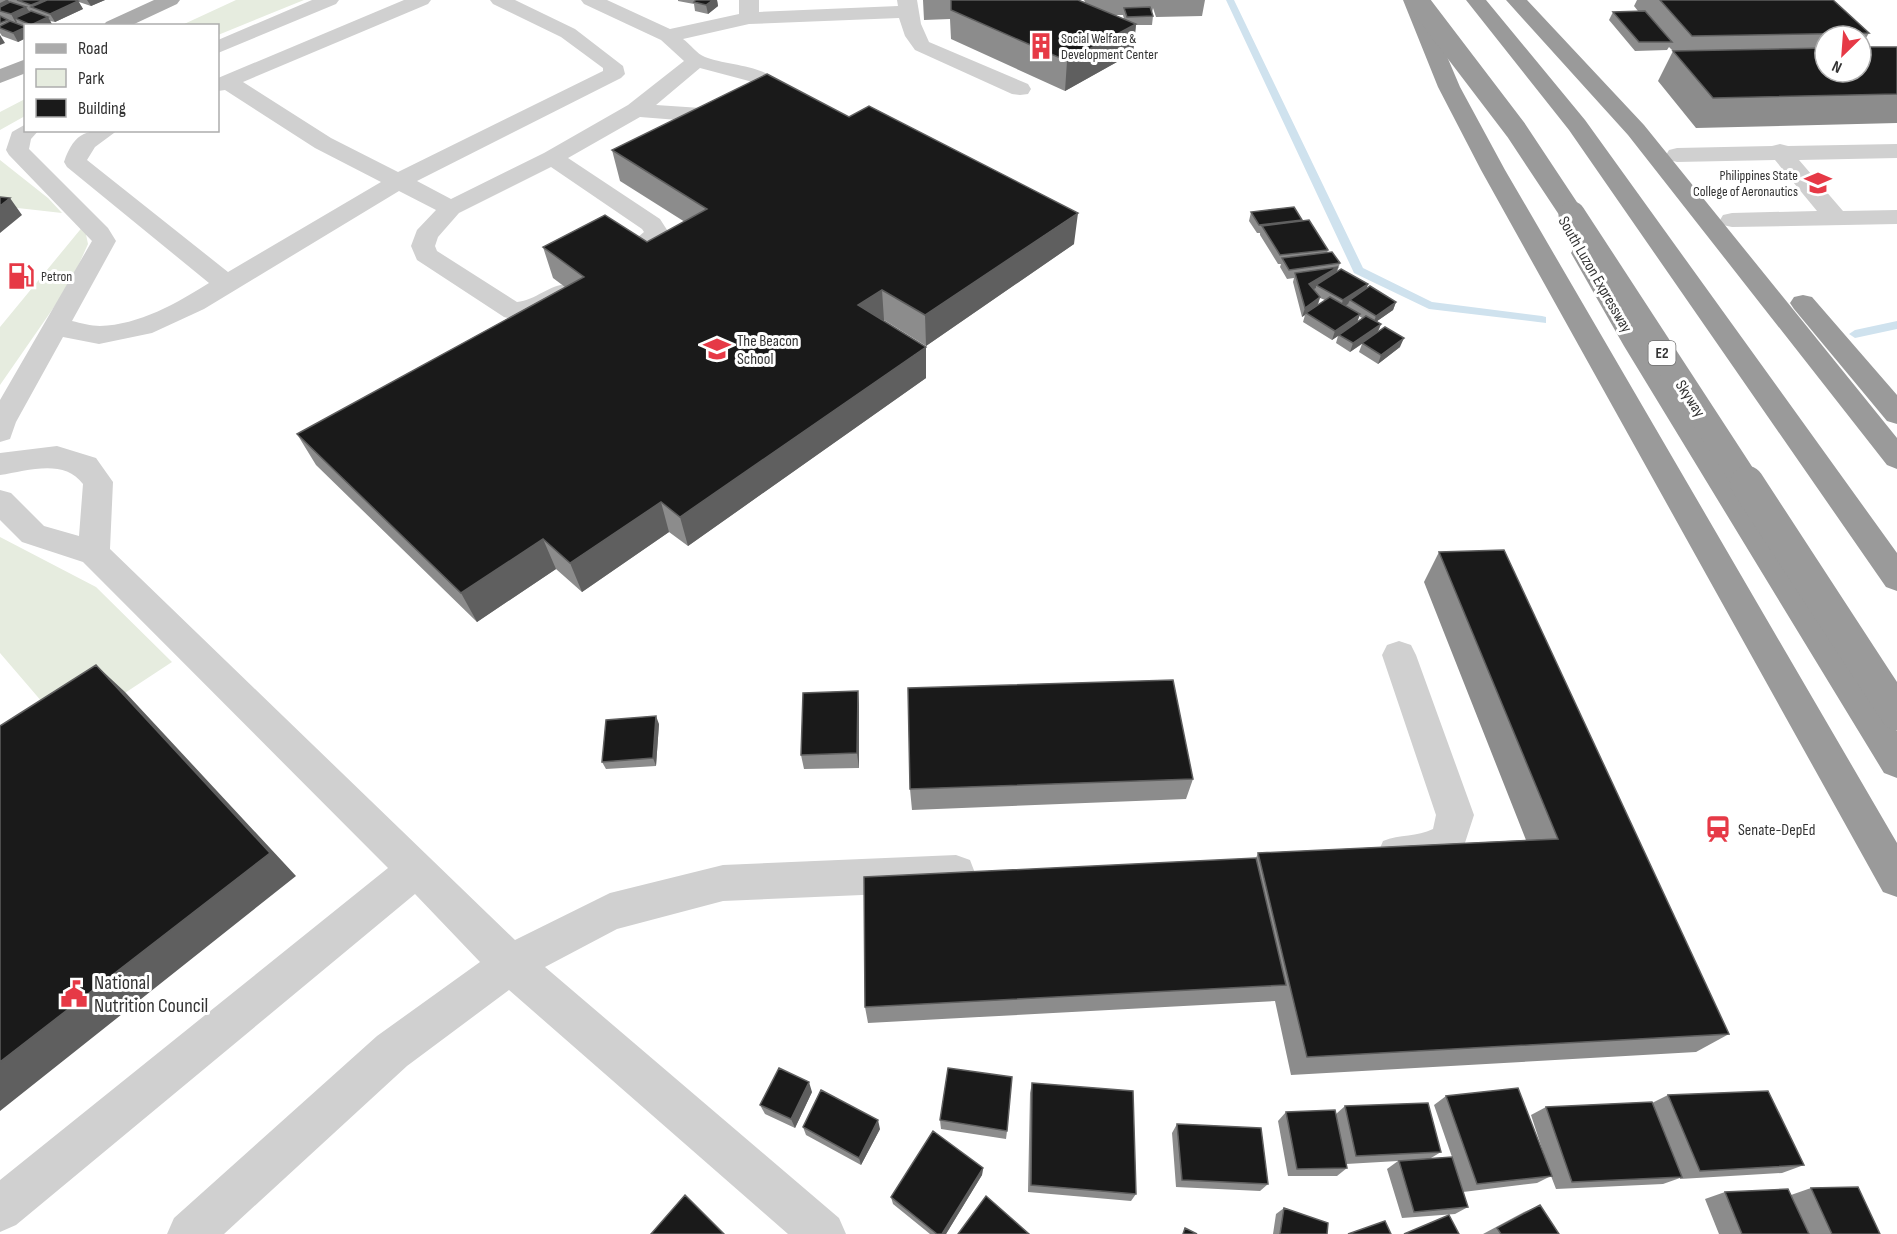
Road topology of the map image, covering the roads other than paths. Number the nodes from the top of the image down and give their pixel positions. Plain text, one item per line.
1 (170, 0) edge
2 (329, 0) edge
3 (421, 0) edge
4 (500, 0) edge
5 (591, 0) edge
6 (1415, 0) edge
7 (1429, 0) edge
8 (1476, 0) edge
9 (1501, 0) edge
10 (1516, 0) edge
11 (1541, 0) edge
12 (907, 6) edge
13 (749, 9) edge
14 (117, 24) edge
15 (668, 36) junction
16 (219, 47) edge
17 (696, 61) junction
18 (24, 66) edge
19 (0, 77) edge
20 (222, 83) edge
21 (1020, 89) dead end
22 (636, 110) junction
23 (26, 132) edge
24 (103, 132) edge
25 (1897, 151) edge
26 (1780, 152) junction
27 (1677, 155) junction
28 (552, 158) junction
29 (397, 182) junction
30 (451, 208) junction
31 (1835, 217) junction
32 (1897, 217) edge
33 (1732, 220) junction
34 (627, 255) edge
35 (226, 284) junction
36 (568, 289) edge
37 (55, 327) junction
38 (1897, 414) edge
39 (0, 432) edge
40 (1897, 458) edge
41 (0, 464) edge
42 (0, 501) edge
43 (1897, 544) edge
44 (94, 553) junction
45 (1897, 578) edge
46 (1399, 655) dead end
47 (1897, 713) edge
48 (1897, 762) edge
49 (1364, 855) edge
50 (416, 869) junction
51 (985, 872) edge
52 (1897, 879) edge
53 (510, 964) junction
54 (0, 1209) edge
55 (190, 1234) edge
56 (823, 1234) edge

1 - 14 main road
2 - 16 lane
3 - 20 lane
4 - 29 lane
5 - 15 lane
6 - 47 highway, Skyway / E2, bridge
6 - 52 highway
7 - 48 highway, South Luzon Expressway / E2
8 - 45 highway
9 - 43 highway
10 - 40 highway
11 - 27 highway
12 - 13 lane
12 - 21 lane
13 - 15 lane
15 - 17 lane
17 - 22 lane
17 - 22 lane
18 - 19 main road
20 - 29 lane
22 - 28 lane
23 - 37 lane
24 - 35 lane
25 - 26 lane
26 - 27 lane
26 - 31 lane
27 - 33 highway
28 - 30 lane
28 - 34 lane
29 - 30 lane
29 - 35 lane
30 - 36 lane
31 - 32 lane
31 - 33 lane
33 - 38 highway
35 - 37 lane
37 - 39 lane
41 - 44 lane
42 - 44 lane
44 - 50 lane
46 - 49 lane
50 - 53 lane
50 - 54 lane
51 - 53 lane
53 - 55 lane
53 - 56 lane

